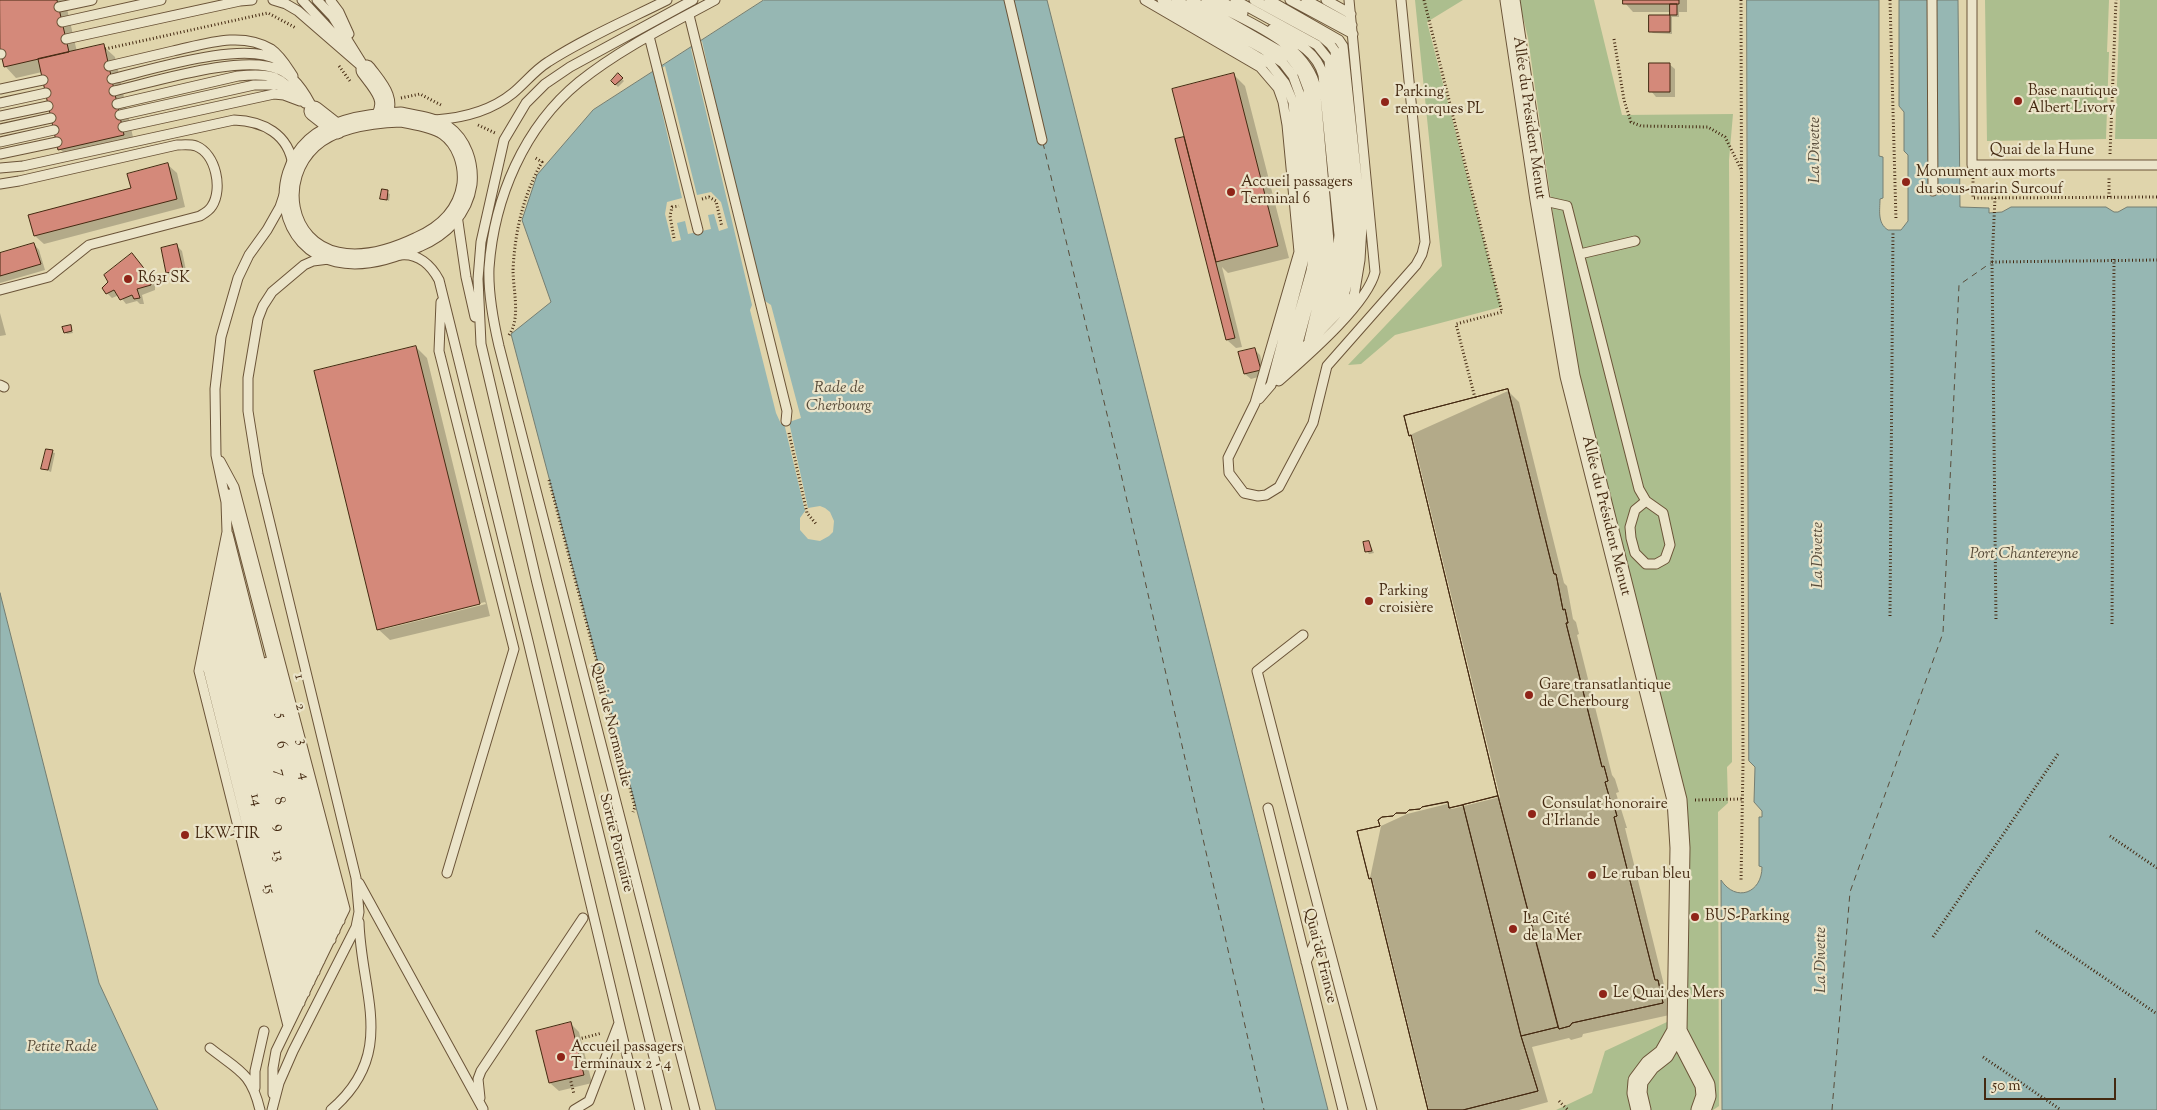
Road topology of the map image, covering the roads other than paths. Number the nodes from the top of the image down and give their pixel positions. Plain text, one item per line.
1 (92, 0) edge
2 (160, 0) edge
3 (252, 0) edge
4 (273, 0) edge
5 (302, 0) edge
6 (317, 0) edge
7 (330, 0) edge
8 (667, 0) edge
9 (693, 0) edge
10 (715, 0) edge
11 (1009, 0) edge
12 (1145, 0) edge
13 (1162, 0) edge
14 (1176, 0) edge
15 (1191, 0) edge
16 (1206, 0) edge
17 (1220, 0) edge
18 (1235, 0) edge
19 (1254, 0) edge
20 (1270, 0) edge
21 (1290, 0) edge
22 (1306, 0) edge
23 (1326, 0) edge
24 (1350, 0) edge
25 (1401, 0) edge
26 (1510, 0) edge
27 (1932, 0) edge
28 (1972, 0) edge
29 (59, 7) dead end
30 (688, 14) junction
31 (1351, 14) junction
32 (62, 22) dead end
33 (1352, 30) junction
34 (649, 36) junction
35 (66, 39) dead end
36 (109, 66) dead end
37 (288, 68) junction
38 (366, 70) junction
39 (112, 79) dead end
40 (43, 80) dead end
41 (0, 89) edge
42 (114, 91) dead end
43 (299, 92) junction
44 (46, 93) dead end
45 (0, 103) edge
46 (117, 104) dead end
47 (48, 106) dead end
48 (310, 107) junction
49 (120, 115) dead end
50 (0, 116) edge
51 (51, 118) dead end
52 (380, 118) junction
53 (421, 121) junction
54 (123, 127) dead end
55 (0, 129) edge
56 (337, 129) junction
57 (54, 130) dead end
58 (1042, 140) dead end
59 (0, 142) edge
60 (57, 142) dead end
61 (0, 154) edge
62 (2157, 165) edge
63 (0, 168) edge
64 (292, 174) junction
65 (0, 184) edge
66 (1933, 191) dead end
67 (1540, 200) junction
68 (456, 213) junction
69 (698, 230) dead end
70 (1636, 241) dead end
71 (1580, 254) junction
72 (370, 257) junction
73 (350, 259) junction
74 (0, 290) edge
75 (442, 291) junction
76 (1341, 309) junction
77 (1330, 321) junction
78 (1318, 333) junction
79 (1308, 343) junction
80 (481, 344) junction
81 (1294, 358) junction
82 (1283, 370) junction
83 (1271, 385) junction
84 (1255, 403) junction
85 (786, 421) road end
86 (216, 455) junction
87 (220, 473) junction
88 (1646, 501) junction
89 (226, 502) junction
90 (227, 532) junction
91 (223, 547) junction
92 (220, 564) junction
93 (217, 580) junction
94 (213, 598) junction
95 (210, 612) junction
96 (207, 630) junction
97 (1304, 635) dead end
98 (203, 650) junction
99 (1268, 808) dead end
100 (447, 873) dead end
101 (356, 878) junction
102 (359, 912) junction
103 (583, 918) dead end
104 (340, 921) junction
105 (1323, 925) junction
106 (333, 935) junction
107 (325, 950) junction
108 (320, 961) junction
109 (1306, 962) junction
110 (315, 972) junction
111 (310, 982) junction
112 (305, 993) junction
113 (300, 1003) junction
114 (294, 1014) junction
115 (619, 1023) junction
116 (288, 1026) junction
117 (264, 1031) dead end
118 (1677, 1032) junction
119 (210, 1048) dead end
120 (255, 1091) junction
121 (272, 1109) edge
122 (483, 1109) edge
123 (260, 1110) edge
124 (331, 1110) edge
125 (574, 1110) edge
126 (640, 1110) edge
127 (667, 1110) edge
128 (695, 1110) edge
129 (1343, 1110) edge
130 (1372, 1110) edge
131 (1642, 1110) edge
132 (1701, 1110) edge

1 - 29 lane
2 - 32 lane
3 - 35 lane
4 - 38 lane
5 - 38 lane
6 - 38 lane
7 - 38 lane
8 - 53 lane
9 - 80 lane
10 - 30 lane, Quai de Normandie
11 - 58 lane
12 - 84 lane
13 - 83 lane
14 - 82 lane
15 - 81 lane
16 - 79 lane
17 - 78 lane
18 - 77 lane
19 - 76 lane
20 - 76 lane
21 - 33 lane
22 - 33 lane
23 - 31 lane
24 - 31 lane
25 - 84 lane
26 - 67 street, Allée du Président Menut
27 - 66 lane
28 - 62 lane, Quai de la Hune
30 - 34 lane, Quai de Normandie
30 - 85 lane
31 - 33 lane
33 - 84 lane
34 - 69 lane
34 - 128 lane, Quai de Normandie
36 - 37 lane
37 - 39 lane
37 - 43 lane
38 - 52 street
40 - 41 lane
42 - 43 lane
43 - 46 lane
43 - 48 lane
43 - 49 lane
44 - 45 lane
47 - 50 lane
48 - 54 lane
48 - 56 street
51 - 55 lane
52 - 53 street
52 - 56 street
53 - 68 street
56 - 64 street
57 - 59 lane
60 - 61 lane
63 - 64 lane
64 - 73 street
64 - 86 lane
65 - 74 lane
67 - 71 lane
67 - 118 street, Allée du Président Menut
68 - 72 street
68 - 80 lane
70 - 71 lane
71 - 88 lane
72 - 73 street
72 - 75 lane
73 - 101 lane
75 - 100 lane
75 - 115 lane
76 - 77 lane
77 - 78 lane
78 - 79 lane
79 - 81 lane
80 - 127 lane, Sortie Portuaire
81 - 82 lane
82 - 83 lane
83 - 84 lane
86 - 87 lane
86 - 104 lane, 1
87 - 89 lane
87 - 104 lane, 2
88 - 88 lane
89 - 90 lane
89 - 106 lane, 3
90 - 91 lane
90 - 106 lane, 4
91 - 92 lane
91 - 107 lane, 5
92 - 93 lane
92 - 108 lane, 6
93 - 94 lane
93 - 110 lane, 7
94 - 95 lane
94 - 111 lane, 8
95 - 96 lane
95 - 112 lane, 9
96 - 98 lane
96 - 113 lane, 13
97 - 105 lane
98 - 114 lane, 14
98 - 116 lane, 15
99 - 109 lane, Quai de France
101 - 102 lane
101 - 122 lane
102 - 121 lane
102 - 124 lane
103 - 122 lane
104 - 106 lane
105 - 109 lane
105 - 130 lane
106 - 107 lane
107 - 108 lane
108 - 110 lane
109 - 129 lane, Quai de France
110 - 111 lane
111 - 112 lane
112 - 113 lane
113 - 114 lane
114 - 116 lane
115 - 125 lane
115 - 126 lane
116 - 121 lane
117 - 120 lane
118 - 131 street, Allée du Président Menut
118 - 132 street, Allée du Président Menut
119 - 120 lane
120 - 123 lane
121 - 123 lane

